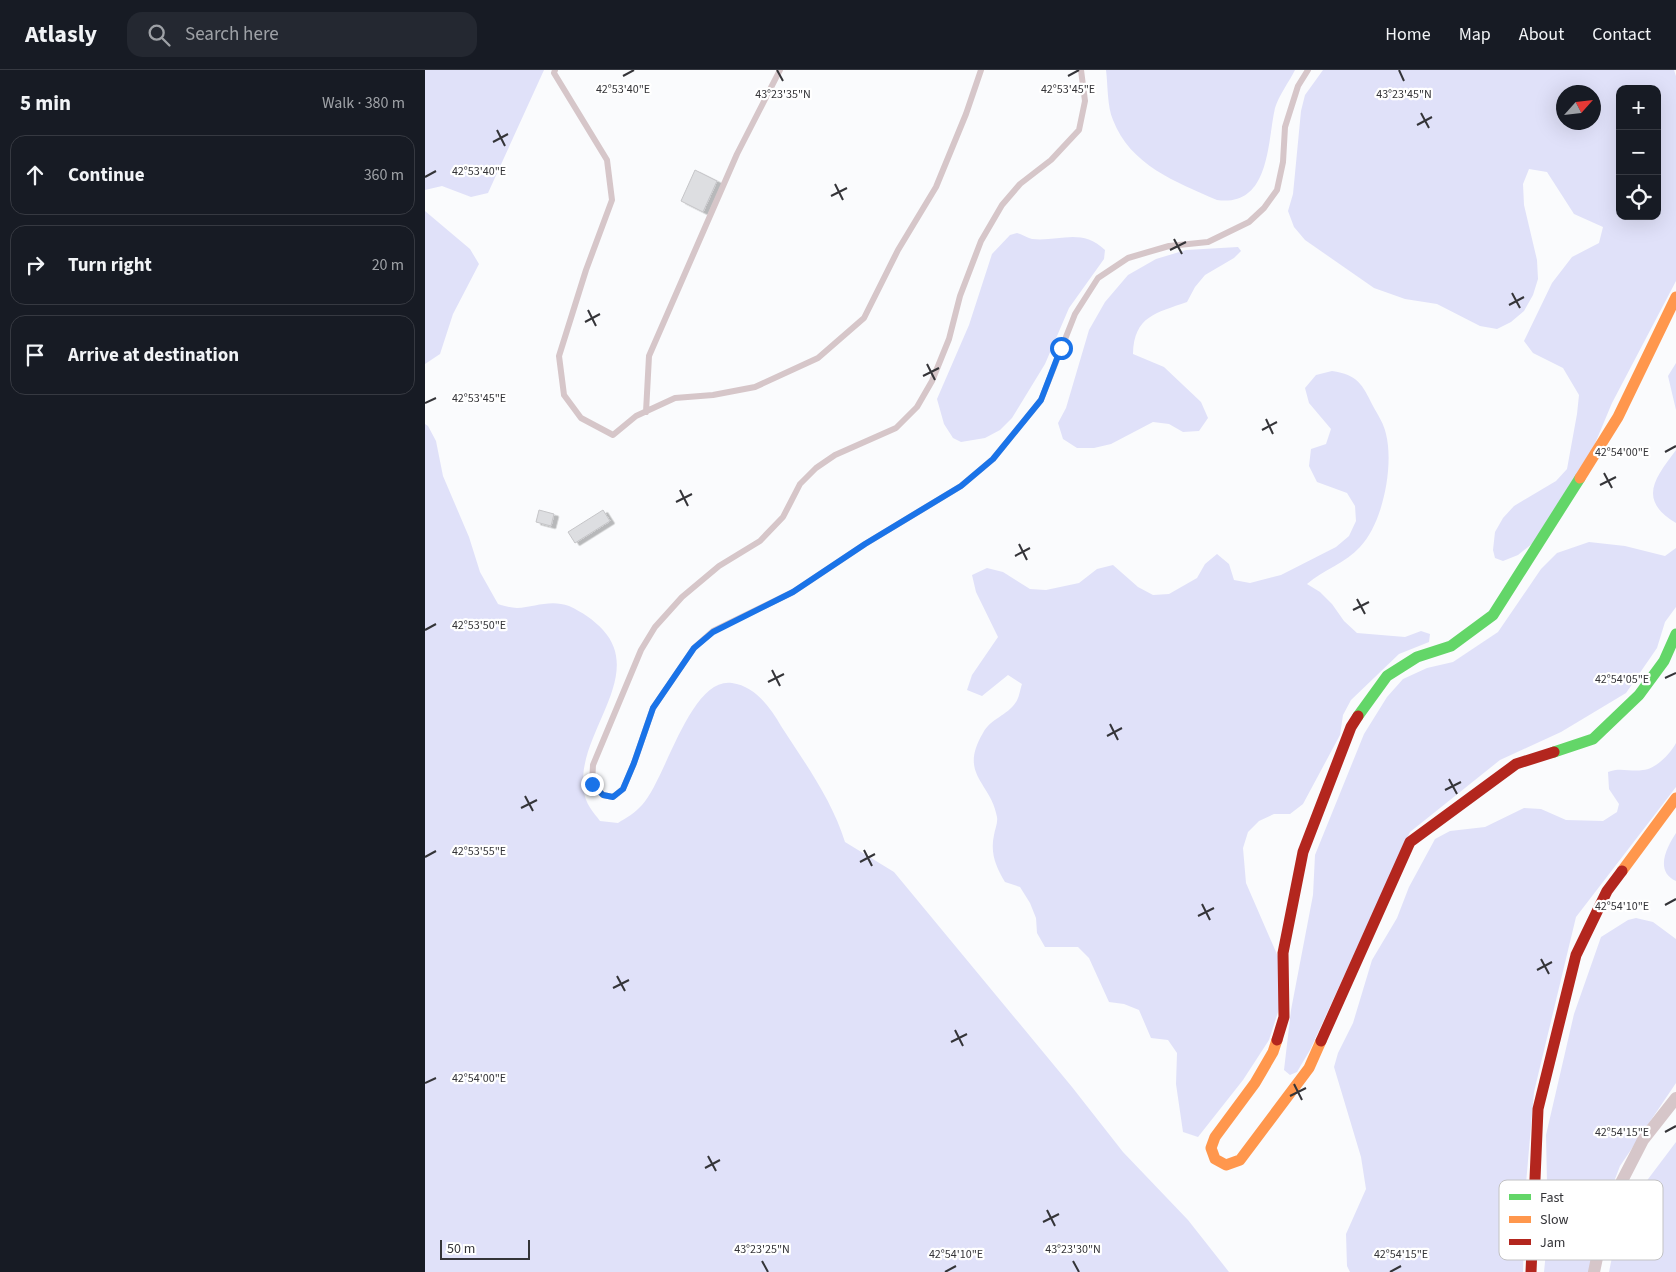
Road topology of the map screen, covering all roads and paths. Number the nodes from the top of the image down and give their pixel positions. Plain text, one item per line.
1 (555, 70) edge
2 (779, 70) edge
3 (981, 70) edge
4 (1081, 70) edge
5 (1309, 70) edge
6 (1676, 297) edge
7 (645, 412) junction
8 (1676, 634) edge
9 (1676, 798) edge
10 (1676, 1098) edge
11 (1535, 1180) edge
12 (1622, 1180) edge

1 - 7 lane
2 - 7 lane
3 - 7 lane
4 - 5 lane
6 - 8 street
9 - 11 street
10 - 12 street

